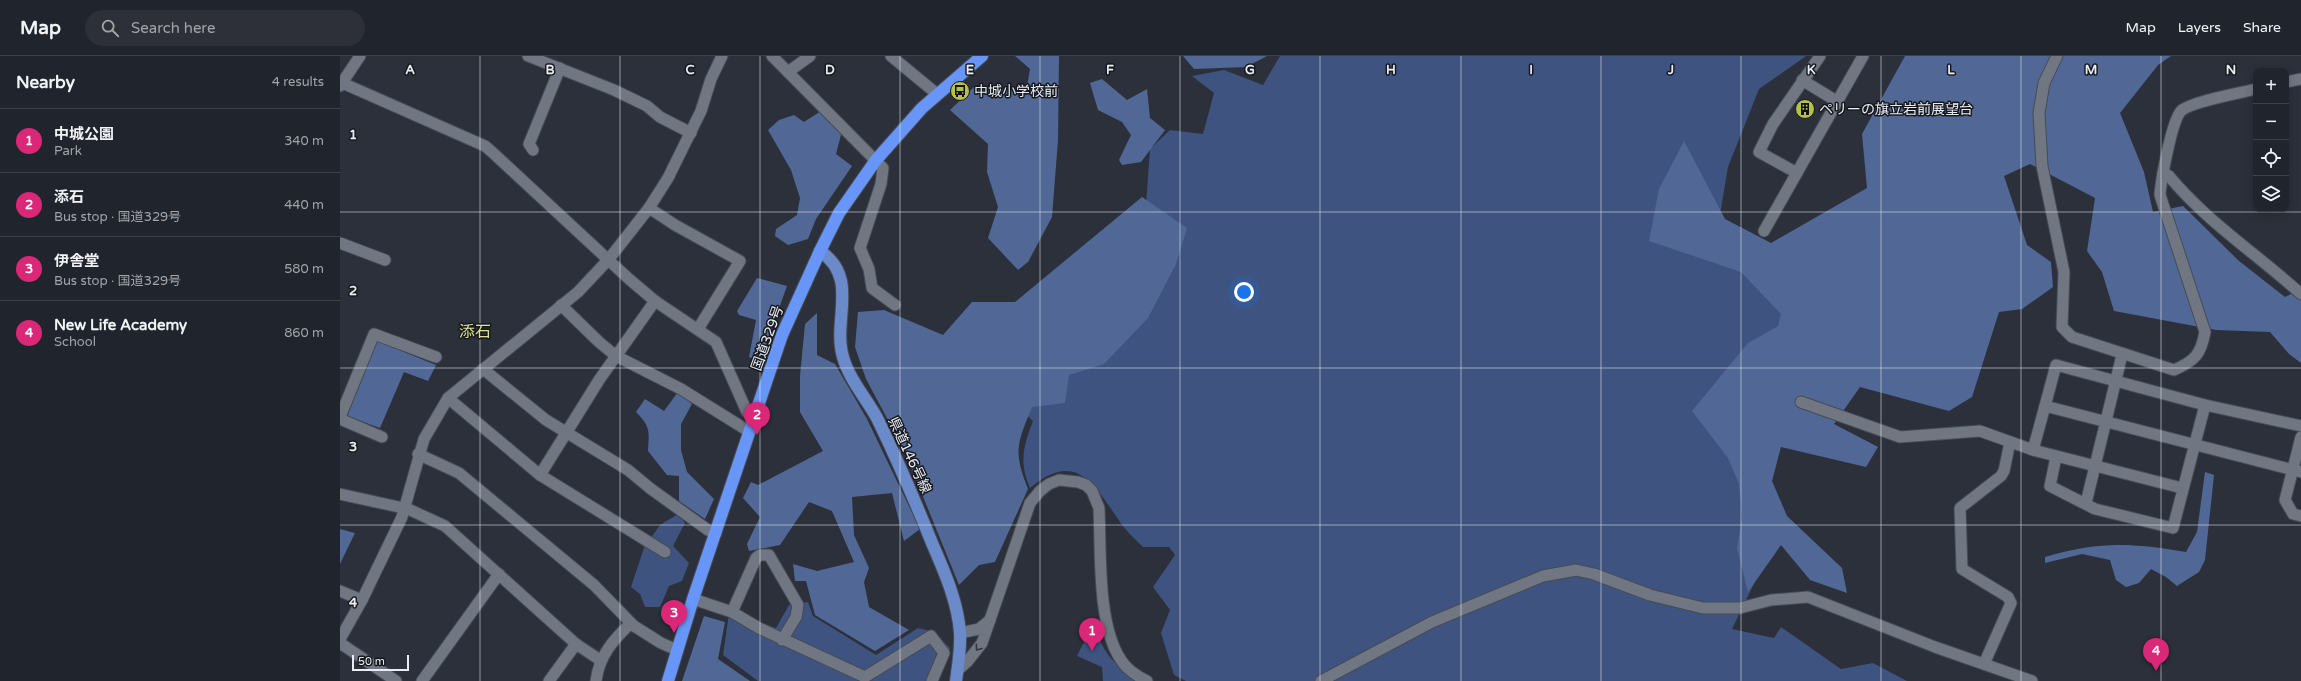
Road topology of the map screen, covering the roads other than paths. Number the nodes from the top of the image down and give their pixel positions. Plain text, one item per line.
1 (360, 56) edge
2 (528, 56) edge
3 (722, 56) edge
4 (772, 56) edge
5 (810, 56) edge
6 (891, 56) edge
7 (982, 56) edge
8 (1820, 56) edge
9 (1863, 56) edge
10 (2057, 56) edge
11 (560, 68) junction
12 (788, 72) junction
13 (2301, 79) edge
14 (1802, 80) junction
15 (2289, 81) edge
16 (340, 84) edge
17 (2253, 90) edge
18 (937, 94) junction
19 (1838, 102) junction
20 (691, 133) junction
21 (533, 150) dead end
22 (876, 160) junction
23 (1797, 173) junction
24 (2163, 173) junction
25 (649, 208) junction
26 (1764, 231) dead end
27 (340, 242) edge
28 (820, 251) junction
29 (385, 260) dead end
30 (609, 260) junction
31 (2301, 294) edge
32 (655, 301) junction
33 (561, 305) junction
34 (895, 305) dead end
35 (698, 329) junction
36 (2122, 355) junction
37 (616, 356) junction
38 (436, 357) dead end
39 (483, 368) junction
40 (2116, 380) junction
41 (448, 398) junction
42 (1801, 402) dead end
43 (2205, 405) junction
44 (2045, 406) junction
45 (340, 418) edge
46 (755, 418) junction
47 (2106, 422) junction
48 (2301, 426) edge
49 (750, 432) junction
50 (567, 434) junction
51 (2301, 436) edge
52 (382, 437) dead end
53 (2010, 442) junction
54 (2193, 444) junction
55 (2032, 450) junction
56 (418, 454) junction
57 (2056, 457) junction
58 (2095, 466) junction
59 (2297, 471) edge
60 (540, 475) junction
61 (2182, 488) junction
62 (340, 494) edge
63 (2086, 503) junction
64 (404, 508) junction
65 (2301, 516) edge
66 (716, 533) junction
67 (665, 552) dead end
68 (499, 574) junction
69 (340, 591) edge
70 (693, 599) junction
71 (362, 600) junction
72 (732, 612) junction
73 (991, 619) junction
74 (631, 623) junction
75 (960, 633) junction
76 (340, 639) edge
77 (782, 640) junction
78 (340, 643) edge
79 (576, 644) junction
80 (677, 650) junction
81 (600, 660) junction
82 (1984, 664) junction
83 (957, 676) edge
84 (2021, 679) edge
85 (396, 681) edge
86 (422, 681) edge
87 (549, 681) edge
88 (596, 681) edge
89 (668, 681) edge
90 (932, 681) edge
91 (1147, 681) edge
92 (1321, 681) edge
93 (2032, 681) edge

1 - 16 street
2 - 11 street
3 - 20 street
4 - 12 street
5 - 12 street
6 - 18 street
7 - 18 highway, 国道329号
8 - 14 street
9 - 19 street
10 - 36 street
11 - 20 street
11 - 21 street
12 - 22 street
13 - 15 street
14 - 19 street
14 - 23 street
16 - 30 street
17 - 24 street
18 - 22 highway, 国道329号
19 - 23 street
20 - 25 street
22 - 28 highway, 国道329号
22 - 34 street
23 - 26 street
24 - 31 street
24 - 36 street
25 - 30 street
25 - 35 street
27 - 29 street
28 - 46 highway, 国道329号
28 - 75 main road, 県道146号線
30 - 32 street
30 - 33 street
32 - 35 street
32 - 37 street
33 - 37 street
33 - 39 street
35 - 46 street
36 - 40 street
37 - 49 street
37 - 50 street
38 - 45 street
39 - 41 street
39 - 50 street
40 - 43 street
40 - 44 street
40 - 47 street
41 - 56 street
41 - 60 street
42 - 53 street
43 - 48 street
43 - 54 street
44 - 47 street
44 - 55 street
45 - 52 street
46 - 49 highway, 国道329号
47 - 54 street
47 - 58 street
49 - 66 highway, 国道329号
50 - 60 street
50 - 66 street
51 - 59 street
53 - 55 street
53 - 82 street
54 - 59 street
54 - 61 street
55 - 57 street
56 - 64 street
56 - 74 street
57 - 58 street
57 - 63 street
58 - 61 street
58 - 63 street
59 - 65 street
60 - 67 street
61 - 63 street
62 - 64 street
64 - 68 street
64 - 71 street
66 - 70 highway, 国道329号
68 - 79 street
68 - 86 street
69 - 71 street
70 - 72 street
70 - 80 highway, 国道329号
71 - 76 street
72 - 77 street
72 - 77 street
73 - 75 street
73 -> 83 street
73 - 91 street
74 - 80 street
74 - 81 street
75 - 83 main road, 県道146号線
77 - 90 street
78 - 85 street
79 - 81 street
79 - 87 street
80 - 89 highway, 国道329号
81 - 88 street
82 - 84 street
82 - 92 street
84 - 93 street

